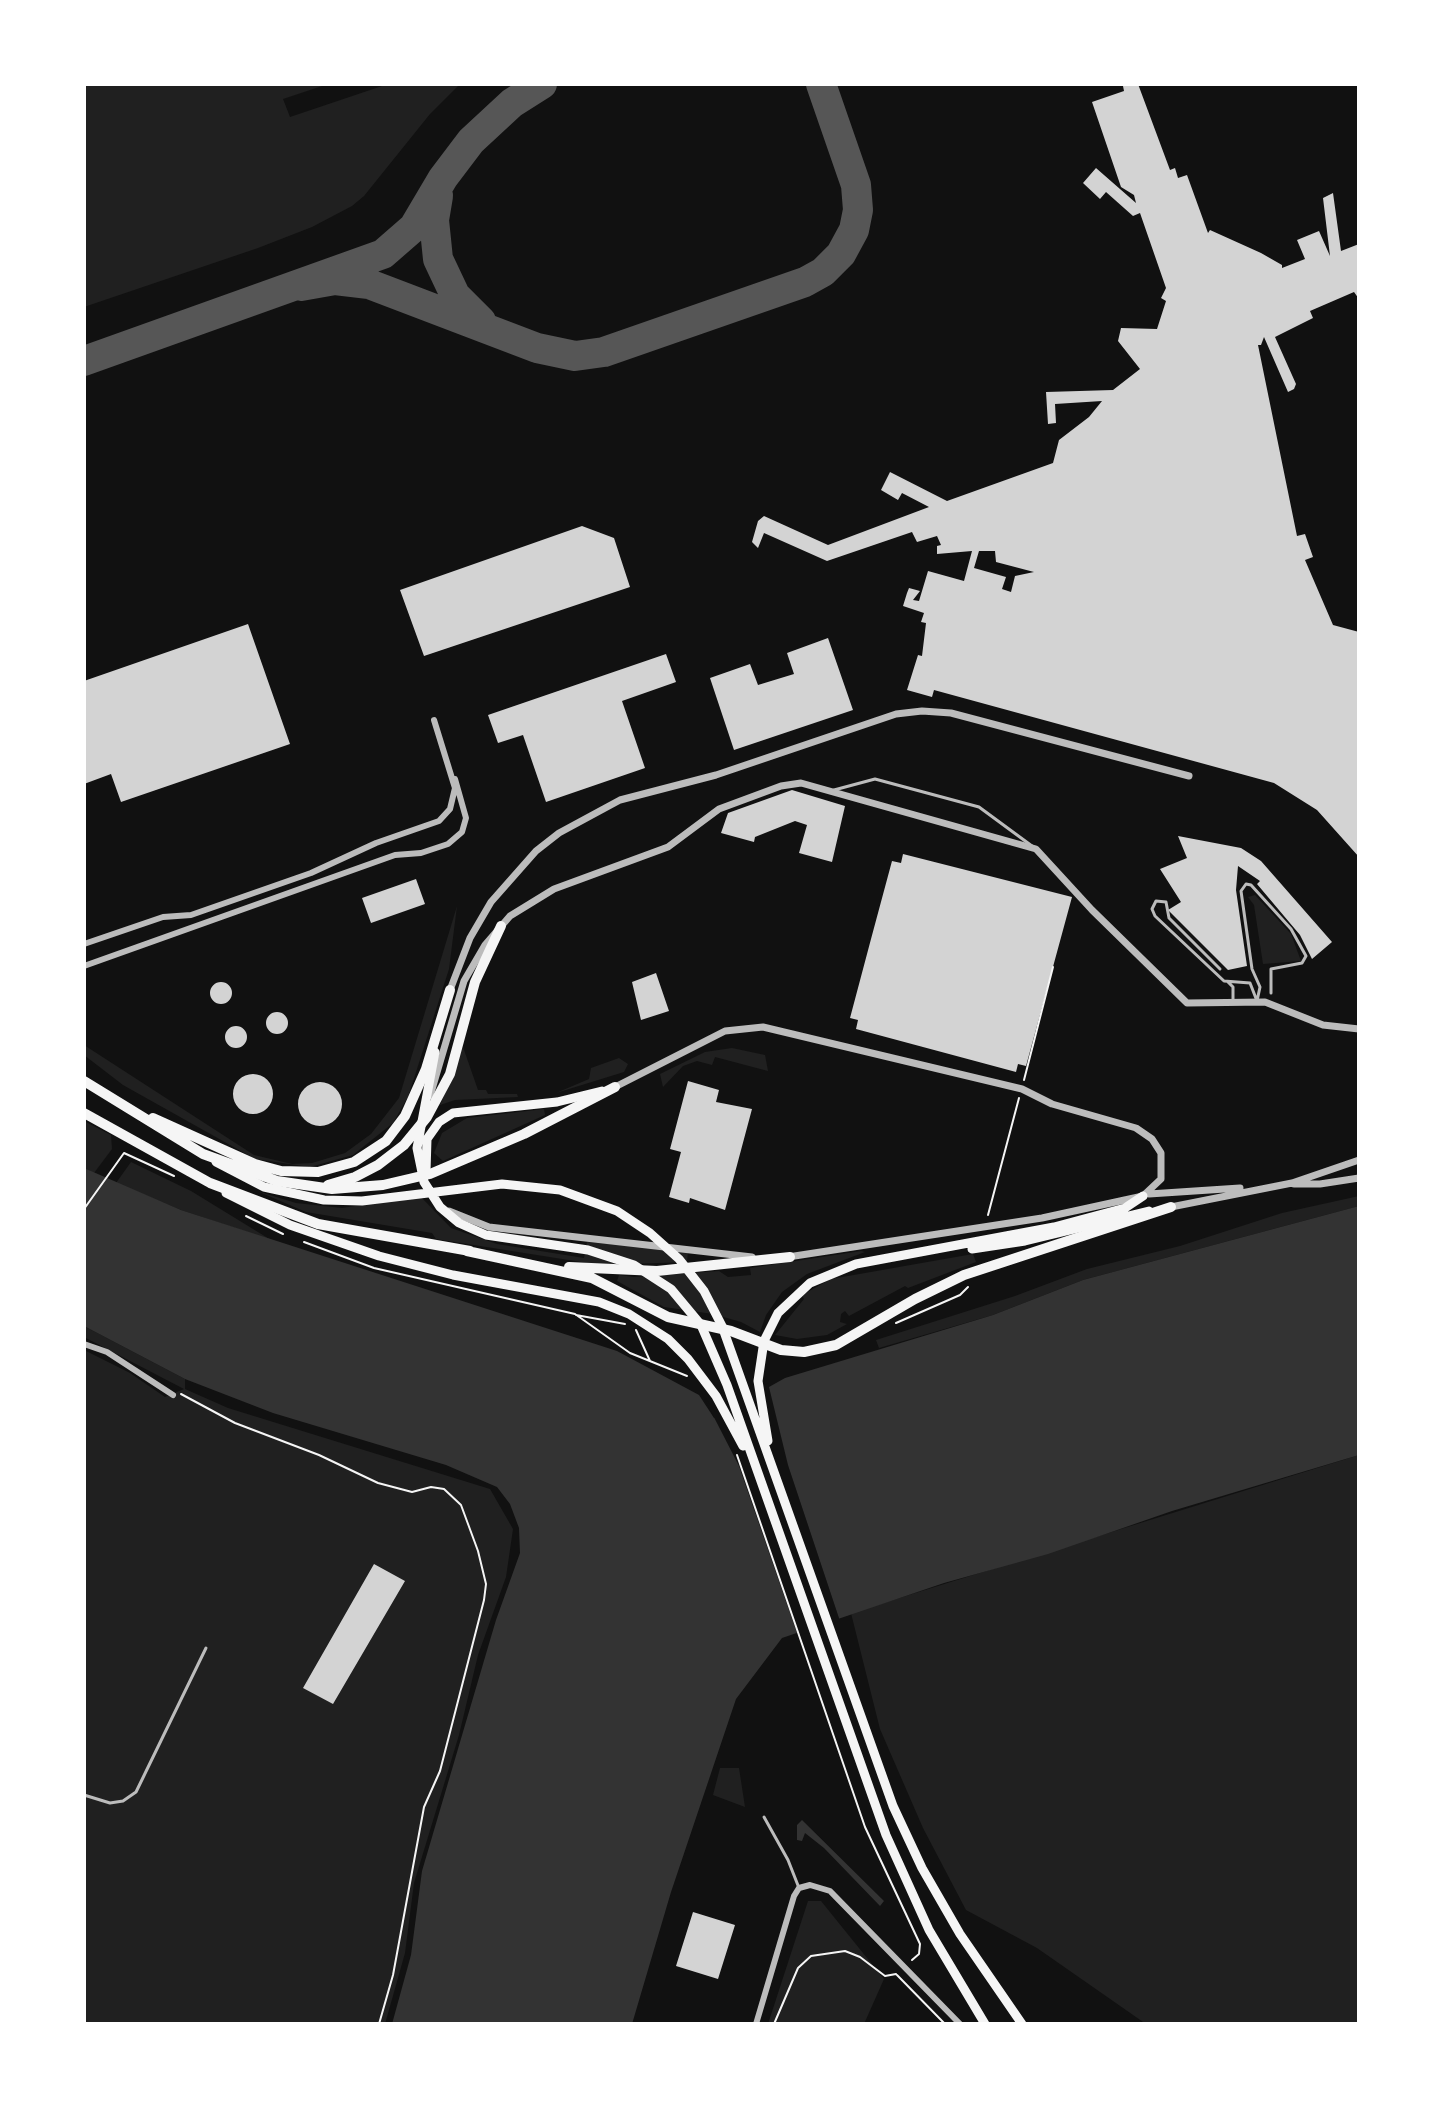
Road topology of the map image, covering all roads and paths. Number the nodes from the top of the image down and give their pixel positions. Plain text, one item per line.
1 (434, 720) dead end
2 (452, 772) junction
3 (1189, 776) dead end
4 (834, 790) junction
5 (1036, 849) junction
6 (501, 926) junction
7 (86, 943) edge
8 (84, 954) edge
9 (84, 966) edge
10 (1053, 967) dead end
11 (1220, 969) dead end
12 (1227, 982) junction
13 (450, 990) joint
14 (1271, 993) dead end
15 (1230, 1001) junction
16 (1257, 1001) junction
17 (440, 1021) junction
18 (1359, 1029) edge
19 (84, 1081) edge
20 (615, 1087) junction
21 (123, 1106) junction
22 (84, 1113) edge
23 (417, 1140) junction
24 (124, 1153) dead end
25 (203, 1154) junction
26 (1359, 1160) edge
27 (1359, 1178) edge
28 (210, 1183) junction
29 (1292, 1183) junction
30 (290, 1185) junction
31 (1254, 1188) junction
32 (317, 1194) junction
33 (1145, 1195) junction
34 (437, 1204) junction
35 (1171, 1207) junction
36 (84, 1209) edge
37 (987, 1220) dead end
38 (928, 1250) junction
39 (467, 1251) junction
40 (790, 1257) junction
41 (575, 1314) dead end
42 (633, 1326) junction
43 (649, 1331) junction
44 (84, 1344) edge
45 (651, 1362) dead end
46 (686, 1367) dead end
47 (692, 1374) dead end
48 (173, 1395) joint
49 (732, 1444) dead end
50 (777, 1479) junction
51 (761, 1485) junction
52 (206, 1648) dead end
53 (84, 1795) edge
54 (764, 1817) dead end
55 (799, 1888) junction
56 (907, 1963) dead end
57 (379, 2024) edge
58 (756, 2024) edge
59 (774, 2024) edge
60 (945, 2024) edge
61 (960, 2024) edge
62 (985, 2024) edge
63 (1022, 2024) edge

1 - 2 street
2 - 7 street
2 - 9 street
3 - 13 street
4 - 5 street
4 - 5 lane
4 - 6 street
5 - 15 street
6 - 23 street
6 - 30 highway
7 - 8 street
10 - 37 path
11 - 12 lane
12 - 15 lane
12 - 16 lane
13 - 17 highway
14 - 16 lane
15 - 16 street
16 - 18 street
17 - 21 highway
17 - 23 main road
19 - 21 highway
20 - 32 highway
20 - 33 street
20 - 34 main road
21 - 25 highway
22 - 28 highway
23 - 34 main road
24 - 36 path
25 - 30 highway
25 - 32 main road
26 - 29 street
27 - 29 street
28 - 39 highway
28 - 43 main road
29 - 31 street
30 - 32 highway
31 - 33 street
31 - 35 street
32 - 50 main road
33 - 38 main road
33 - 40 street
34 - 40 street
34 - 51 main road
35 - 38 main road
35 - 39 highway
38 - 50 main road
39 - 40 highway
41 - 42 path
42 - 43 path
42 - 45 path
43 - 51 main road
44 - 48 street
46 - 47 path
48 - 57 path
49 - 56 path
50 - 63 main road
51 - 62 main road
52 - 53 lane
54 - 55 lane
55 - 58 street
55 - 61 street
59 - 60 path

